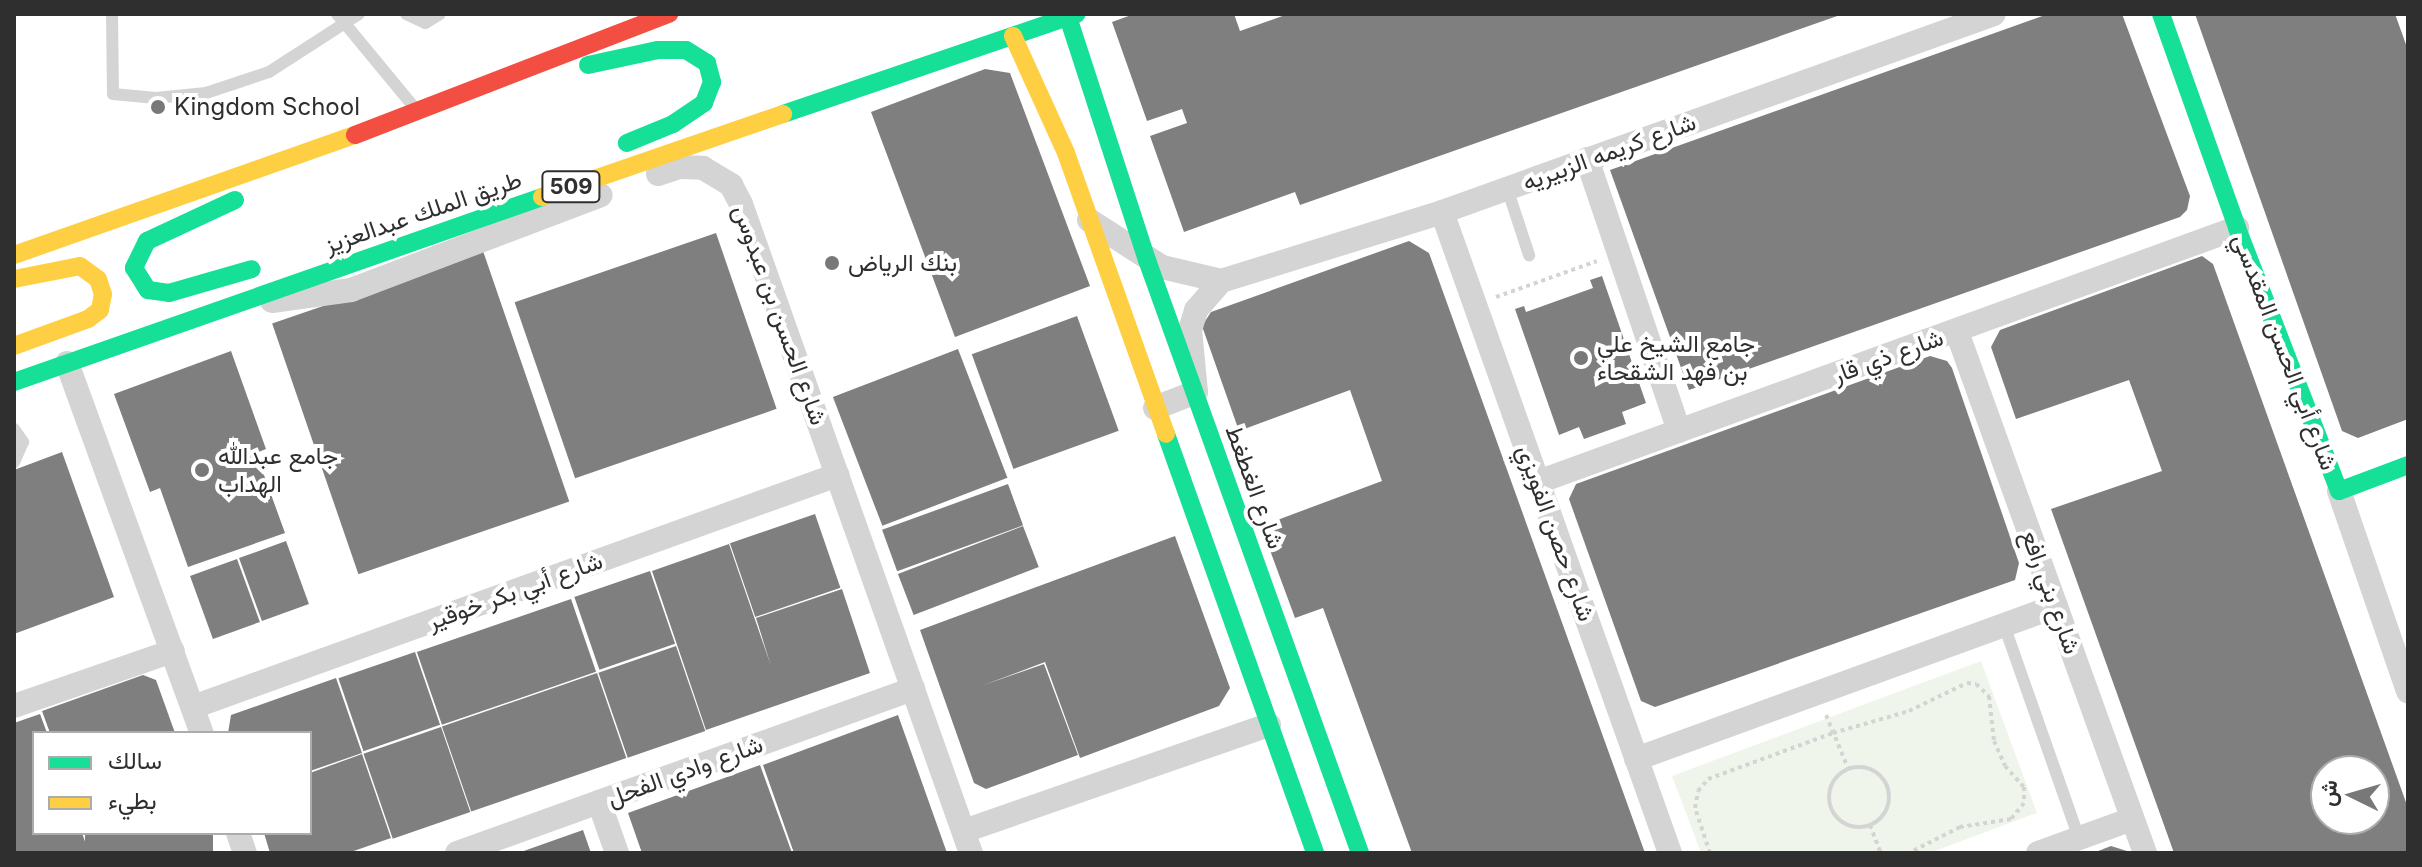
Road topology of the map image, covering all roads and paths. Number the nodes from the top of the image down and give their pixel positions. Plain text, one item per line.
1 (112, 14) edge
2 (359, 14) edge
3 (406, 14) edge
4 (440, 14) edge
5 (669, 14) edge
6 (1994, 14) edge
7 (2161, 14) edge
8 (1072, 15) edge
9 (649, 18) edge
10 (342, 19) edge
11 (1013, 36) junction
12 (520, 70) junction
13 (416, 109) junction
14 (1107, 136) junction
15 (348, 138) junction
16 (1066, 153) junction
17 (1587, 159) junction
18 (290, 178) dead end
19 (576, 185) junction
20 (1507, 188) junction
21 (246, 196) dead end
22 (1442, 212) junction
23 (1087, 219) junction
24 (2237, 228) junction
25 (339, 247) dead end
26 (385, 251) junction
27 (1619, 253) junction
28 (14, 255) edge
29 (1529, 255) dead end
30 (1147, 260) junction
31 (276, 261) dead end
32 (14, 279) edge
33 (1221, 281) junction
34 (231, 303) junction
35 (1475, 305) junction
36 (1957, 332) junction
37 (14, 346) edge
38 (67, 363) junction
39 (14, 382) edge
40 (1196, 392) junction
41 (1155, 408) junction
42 (14, 429) edge
43 (1679, 431) junction
44 (14, 462) edge
45 (2408, 465) edge
46 (837, 475) junction
47 (1538, 482) junction
48 (2339, 491) junction
49 (2056, 606) junction
50 (2004, 625) junction
51 (173, 651) junction
52 (913, 689) junction
53 (2408, 691) edge
54 (1817, 693) junction
55 (14, 706) edge
56 (193, 707) junction
57 (1269, 725) junction
58 (201, 731) edge
59 (1833, 733) junction
60 (1636, 759) junction
61 (1848, 768) junction
62 (599, 802) junction
63 (2132, 819) junction
64 (1870, 825) junction
65 (2079, 838) junction
66 (968, 842) edge
67 (457, 853) edge
68 (617, 853) edge
69 (1315, 853) edge
70 (1360, 853) edge
71 (1670, 853) edge
72 (1710, 853) edge
73 (1881, 853) edge
74 (1909, 853) edge
75 (2038, 853) edge
76 (2145, 853) edge

1 - 10 lane
2 - 10 lane
3 - 4 lane
5 - 9 main road
6 - 17 street, شارع كريمه الزبيريه
7 - 24 main road, شارع أبي الحسن المقدسي
8 - 11 main road, طريق الملك عبدالعزيز / 509
8 - 14 main road, شارع الغطغط
9 - 12 main road
10 - 13 lane
11 - 16 main road
11 - 19 main road, طريق الملك عبدالعزيز / 509
12 - 13 main road
12 - 19 main road
13 - 15 main road
14 - 16 main road
14 - 30 main road, شارع الغطغط
15 - 18 main road
15 - 28 main road
16 - 23 main road
17 - 20 street, شارع كريمه الزبيريه
17 - 27 street
19 - 26 main road, طريق الملك عبدالعزيز / 509
20 - 22 street, شارع كريمه الزبيريه
20 - 29 lane
21 - 31 main road
22 - 33 street, شارع كريمه الزبيريه
22 - 35 street, شارع حصن الفويزي
23 - 30 street, شارع كريمه الزبيريه
23 - 41 main road
24 - 36 street, شارع ذي قار
24 - 48 main road, شارع أبي الحسن المقدسي
25 - 26 main road, 509
26 - 34 main road, طريق الملك عبدالعزيز / 509
27 - 35 path
27 - 43 street
30 - 33 street, شارع كريمه الزبيريه
30 - 40 main road, شارع الغطغط
32 - 37 main road
33 - 40 street
34 - 38 main road, طريق الملك عبدالعزيز / 509
34 - 46 street, شارع الحسن بن عبدوس
35 - 47 street, شارع حصن الفويزي
36 - 43 street, شارع ذي قار
36 - 49 street, شارع بني رافع
38 - 39 main road, طريق الملك عبدالعزيز / 509
38 - 51 street
40 - 41 street
40 - 70 main road, شارع الغطغط
41 - 57 main road
42 - 44 lane
43 - 47 street, شارع ذي قار
45 - 48 main road
46 - 52 street, شارع الحسن بن عبدوس
46 - 56 street, شارع أبي بكر خوقير
47 - 60 street, شارع حصن الفويزي
48 - 53 street, شارع أبي الحسن المقدسي
49 - 50 street
49 - 63 street, شارع بني رافع
50 - 54 street
50 - 65 lane
51 - 55 street
51 - 56 street
52 - 62 street, شارع وادي الفحل
52 - 66 street, شارع الحسن بن عبدوس
54 - 59 path
54 - 60 street
56 - 58 street
57 - 66 street
57 - 69 main road
59 - 61 path
59 - 72 path
59 - 74 path
60 - 71 street, شارع حصن الفويزي
61 - 64 path
61 - 64 path
62 - 67 street, شارع وادي الفحل
62 - 68 street
63 - 65 street
63 - 76 street, شارع بني رافع
64 - 73 path
65 - 75 street

